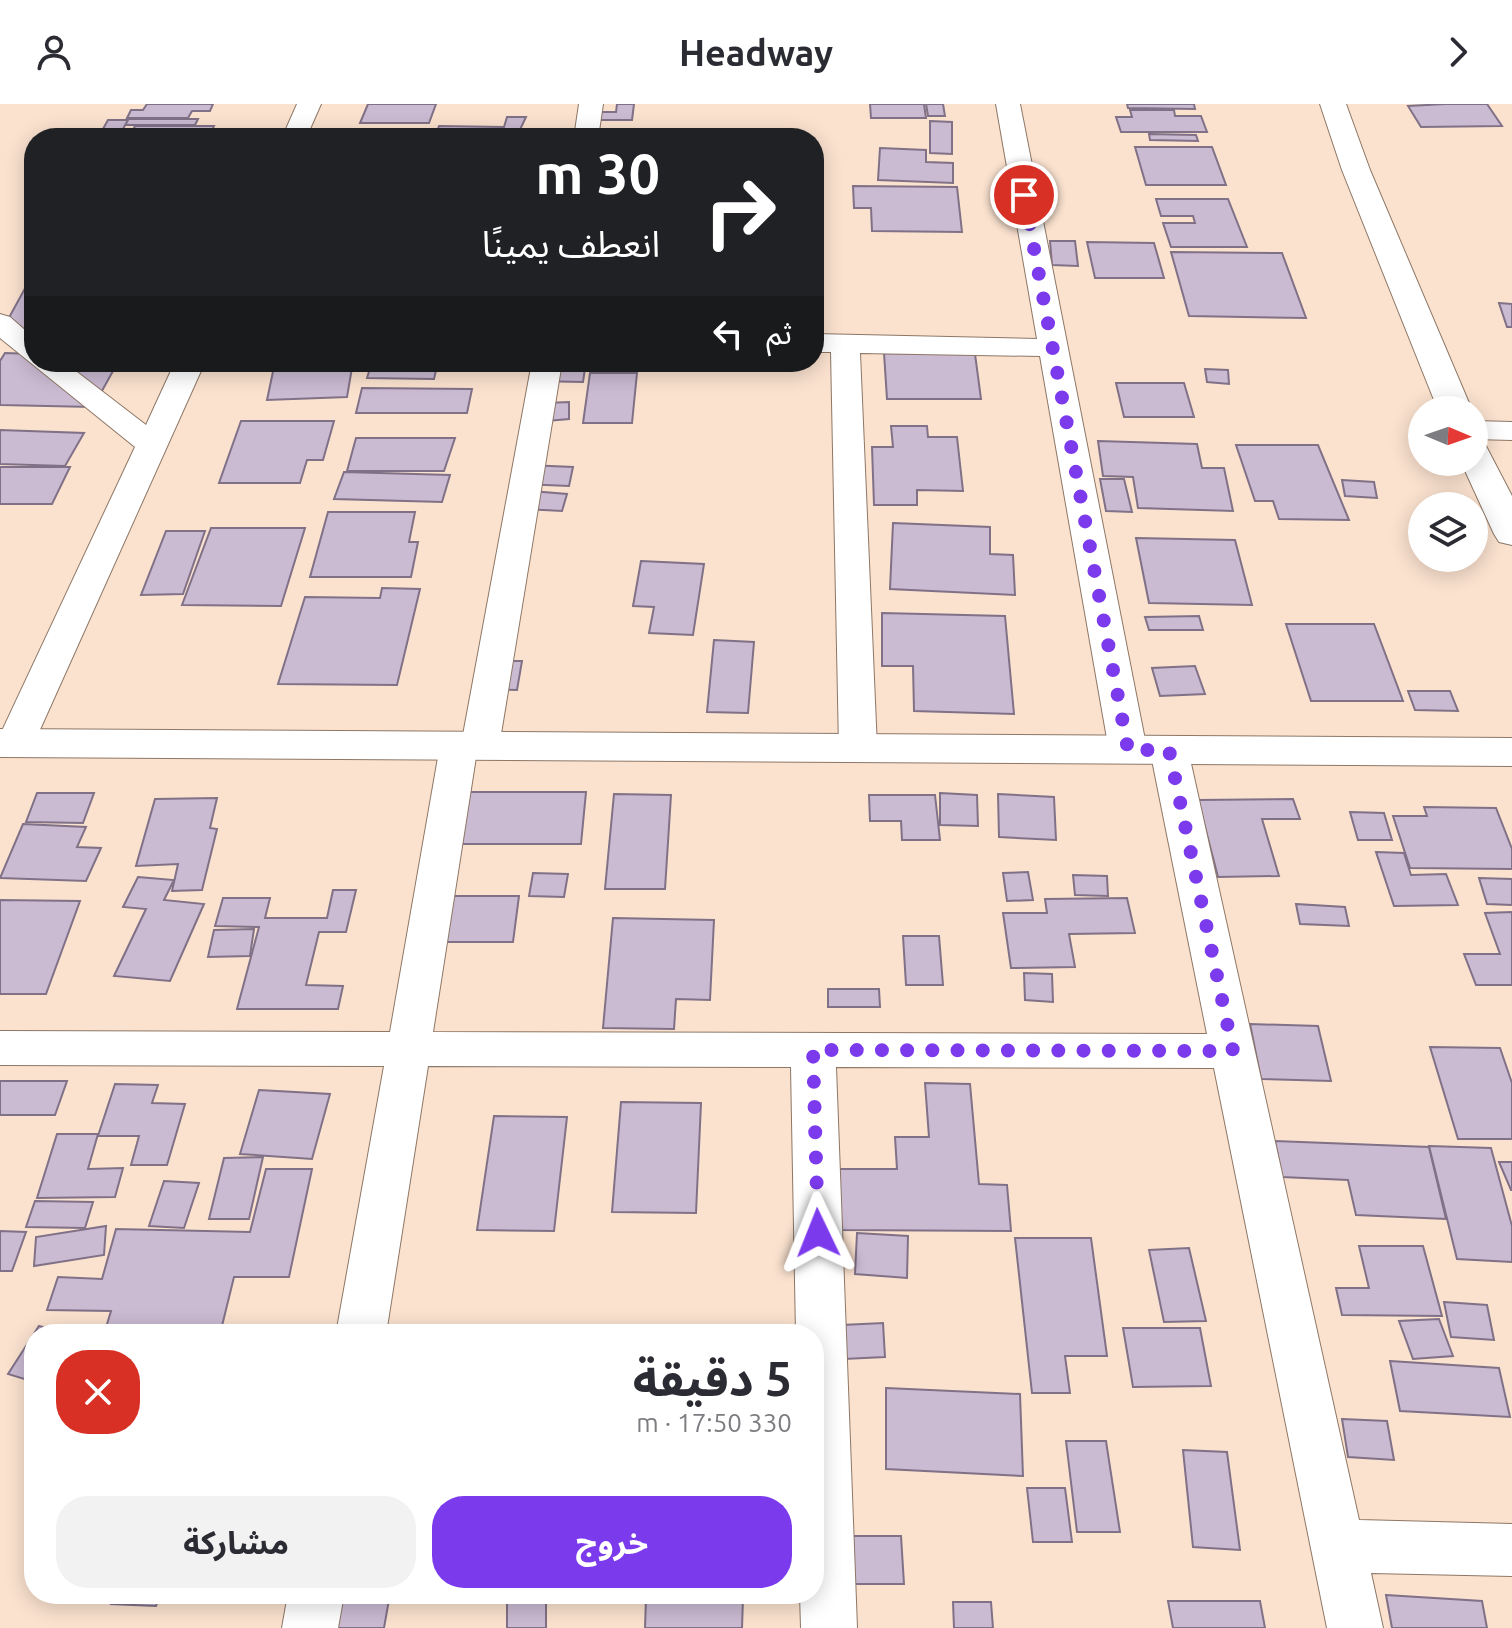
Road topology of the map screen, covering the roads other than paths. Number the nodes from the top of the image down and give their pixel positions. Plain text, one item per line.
1 (309, 104) edge
2 (591, 104) edge
3 (1008, 104) edge
4 (1333, 104) edge
5 (298, 128) edge
6 (587, 128) edge
7 (3, 335) edge
8 (829, 343) edge
9 (24, 347) edge
10 (1051, 348) junction
11 (59, 372) edge
12 (185, 372) edge
13 (545, 372) edge
14 (1449, 396) edge
15 (1488, 430) edge
16 (1512, 431) edge
17 (152, 445) junction
18 (1485, 476) edge
19 (1512, 534) edge
20 (8, 743) edge
21 (470, 746) junction
22 (858, 748) junction
23 (1148, 750) junction
24 (1512, 752) edge
25 (0, 1048) edge
26 (411, 1049) junction
27 (813, 1050) junction
28 (1233, 1051) junction
29 (363, 1324) edge
30 (821, 1324) edge
31 (824, 1447) edge
32 (1337, 1546) junction
33 (1512, 1550) edge
34 (314, 1604) edge
35 (310, 1628) edge
36 (829, 1628) edge
37 (1355, 1628) edge

1 - 5 street
2 - 6 street
3 - 10 street
4 - 14 street
7 - 9 street
8 - 10 street
8 - 22 street
10 - 23 street
11 - 17 street
12 - 17 street
13 - 21 street
15 - 16 street
17 - 20 street
18 - 19 street
20 - 21 street
21 - 22 street
21 - 26 street
22 - 23 street
23 - 24 street
23 - 28 street
25 - 26 street
26 - 27 street
26 - 29 street
27 - 28 street
27 - 30 street
28 - 32 street
31 - 36 street
32 - 33 street
32 - 37 street
34 - 35 street

